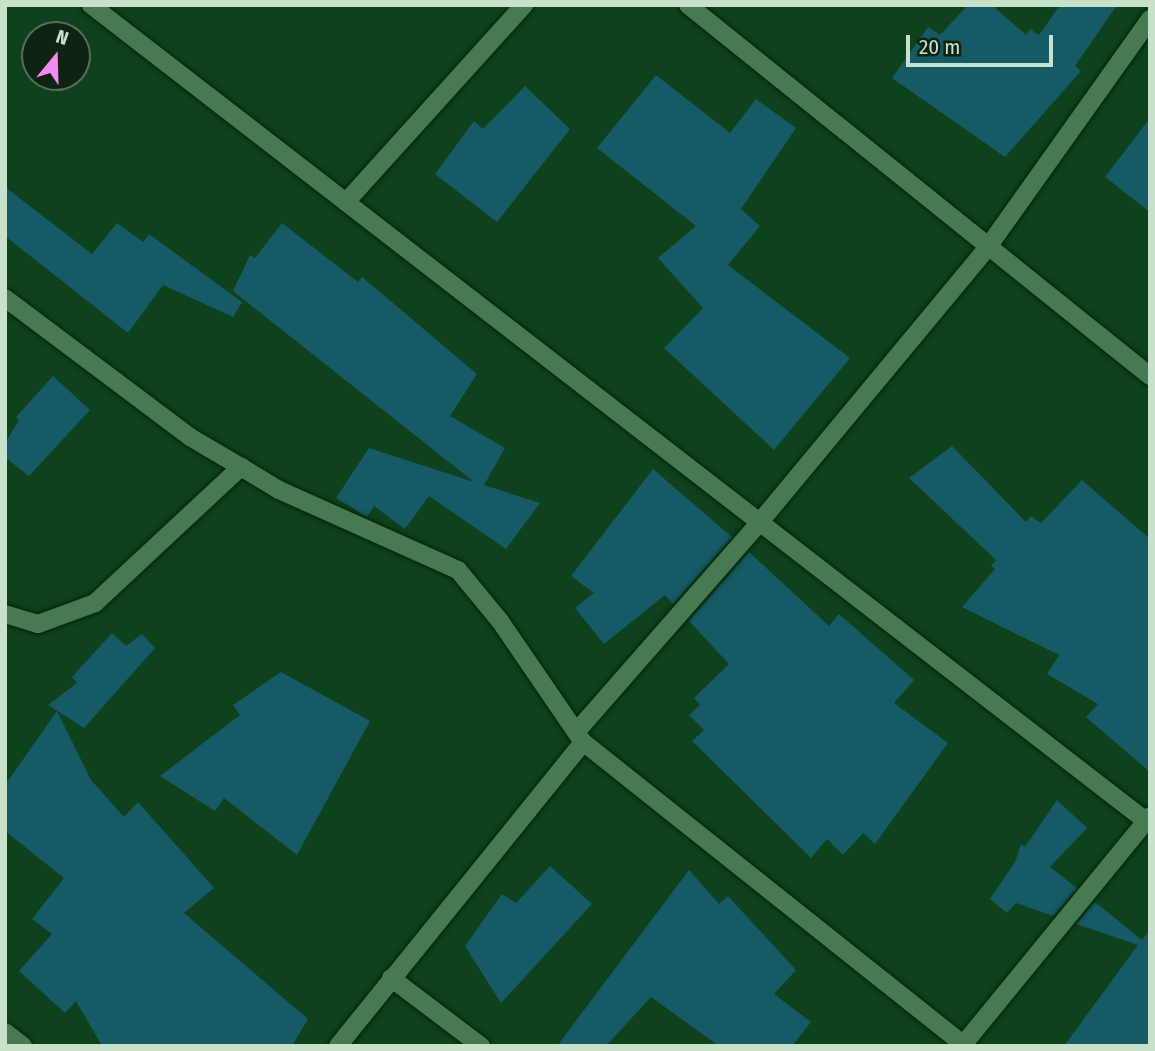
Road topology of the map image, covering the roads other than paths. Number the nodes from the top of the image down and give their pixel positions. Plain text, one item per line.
1 (91, 5) edge
2 (524, 5) edge
3 (688, 5) edge
4 (1150, 19) edge
5 (346, 202) junction
6 (988, 247) junction
7 (5, 298) edge
8 (1150, 376) edge
9 (240, 467) junction
10 (759, 523) junction
11 (5, 614) edge
12 (580, 736) junction
13 (1148, 820) edge
14 (391, 978) junction
15 (5, 1032) edge
16 (963, 1045) edge
17 (23, 1046) edge
18 (338, 1046) edge
19 (481, 1046) edge

1 - 5 street
2 - 5 street
3 - 6 street
4 - 6 street
5 - 10 street
6 - 8 street
6 - 10 street
7 - 9 street
9 - 11 street
9 - 12 street
10 - 12 street
10 - 13 street
12 - 14 street
12 - 16 street
13 - 16 street
14 - 18 street
14 - 19 street
15 - 17 street

